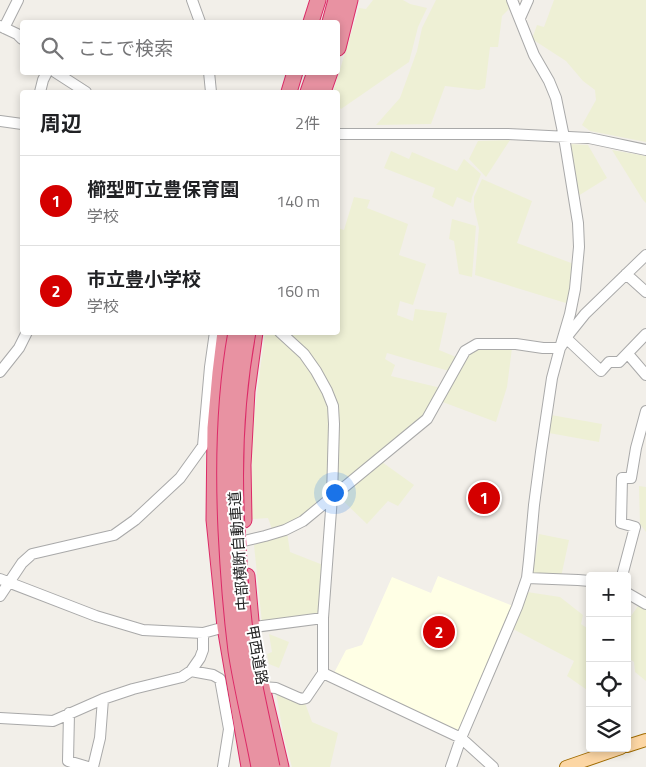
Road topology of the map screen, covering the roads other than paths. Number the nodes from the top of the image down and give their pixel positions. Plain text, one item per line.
1 (18, 0) edge
2 (192, 0) edge
3 (318, 0) edge
4 (336, 0) edge
5 (342, 0) edge
6 (350, 0) edge
7 (512, 0) edge
8 (528, 0) edge
9 (520, 18) junction
10 (199, 20) edge
11 (312, 20) edge
12 (331, 20) edge
13 (337, 20) edge
14 (2, 27) edge
15 (20, 36) edge
16 (340, 40) edge
17 (46, 75) edge
18 (60, 75) edge
19 (209, 75) edge
20 (294, 75) edge
21 (314, 75) edge
22 (320, 75) edge
23 (329, 75) edge
24 (40, 90) edge
25 (83, 90) edge
26 (211, 90) edge
27 (290, 90) edge
28 (309, 90) edge
29 (315, 90) edge
30 (324, 90) edge
31 (0, 121) edge
32 (20, 124) edge
33 (340, 134) edge
34 (564, 137) junction
35 (646, 150) edge
36 (646, 255) edge
37 (626, 274) junction
38 (646, 292) edge
39 (646, 334) edge
40 (25, 335) edge
41 (215, 335) edge
42 (225, 335) edge
43 (236, 335) edge
44 (248, 335) edge
45 (255, 335) edge
46 (283, 335) edge
47 (566, 338) junction
48 (560, 348) junction
49 (628, 354) junction
50 (0, 372) edge
51 (646, 375) edge
52 (646, 411) edge
53 (332, 497) junction
54 (244, 541) junction
55 (623, 572) edge
56 (526, 578) junction
57 (5, 581) edge
58 (586, 581) edge
59 (631, 595) edge
60 (0, 596) edge
61 (646, 604) edge
62 (323, 618) junction
63 (225, 627) junction
64 (252, 628) junction
65 (203, 633) junction
66 (191, 671) junction
67 (323, 673) junction
68 (262, 687) junction
69 (103, 699) junction
70 (69, 714) junction
71 (0, 718) edge
72 (461, 738) junction
73 (646, 740) edge
74 (631, 745) edge
75 (609, 752) edge
76 (88, 767) edge
77 (93, 767) edge
78 (223, 767) edge
79 (249, 767) edge
80 (260, 767) edge
81 (272, 767) edge
82 (281, 767) edge
83 (451, 767) edge
84 (493, 767) edge
85 (566, 767) edge

1 - 14 street
2 - 10 street
3 - 11 highway
4 - 12 highway
5 - 13 highway
6 - 16 highway
7 - 9 street
8 - 9 street
9 - 34 street
14 - 15 street
17 - 24 street
18 - 25 street
19 - 26 street
20 - 27 highway
21 - 28 highway
22 - 29 highway
23 - 30 highway
31 - 32 street
33 - 34 street
34 - 35 street
34 - 48 street
36 - 37 street
37 - 38 street
37 - 47 street
39 - 49 street
40 - 50 street
41 - 57 street
42 - 63 highway, 甲西道路
43 - 80 highway, 中部横断自動車道, bridge
44 - 81 highway, 中部横断自動車道, bridge
45 - 54 highway, 甲西道路
46 - 53 street
47 - 48 street
47 - 49 street
48 - 53 street
48 - 56 street
49 - 51 street
52 - 55 street
53 - 54 street
53 - 62 street
54 - 64 highway, 甲西道路
56 - 58 street
56 - 72 street
57 - 60 street
57 - 65 street
59 - 61 street
62 - 64 street
62 - 67 street
63 - 64 street
63 - 65 street
63 - 79 highway, 甲西道路
64 - 68 highway, 甲西道路
65 - 66 street
66 - 69 street
66 - 78 street
67 - 68 street
67 - 72 street
68 - 82 highway, 甲西道路
69 - 70 street
69 - 77 street
70 - 71 street
70 - 76 street
72 - 83 street
72 - 84 street
73 - 74 main road
75 - 85 main road

